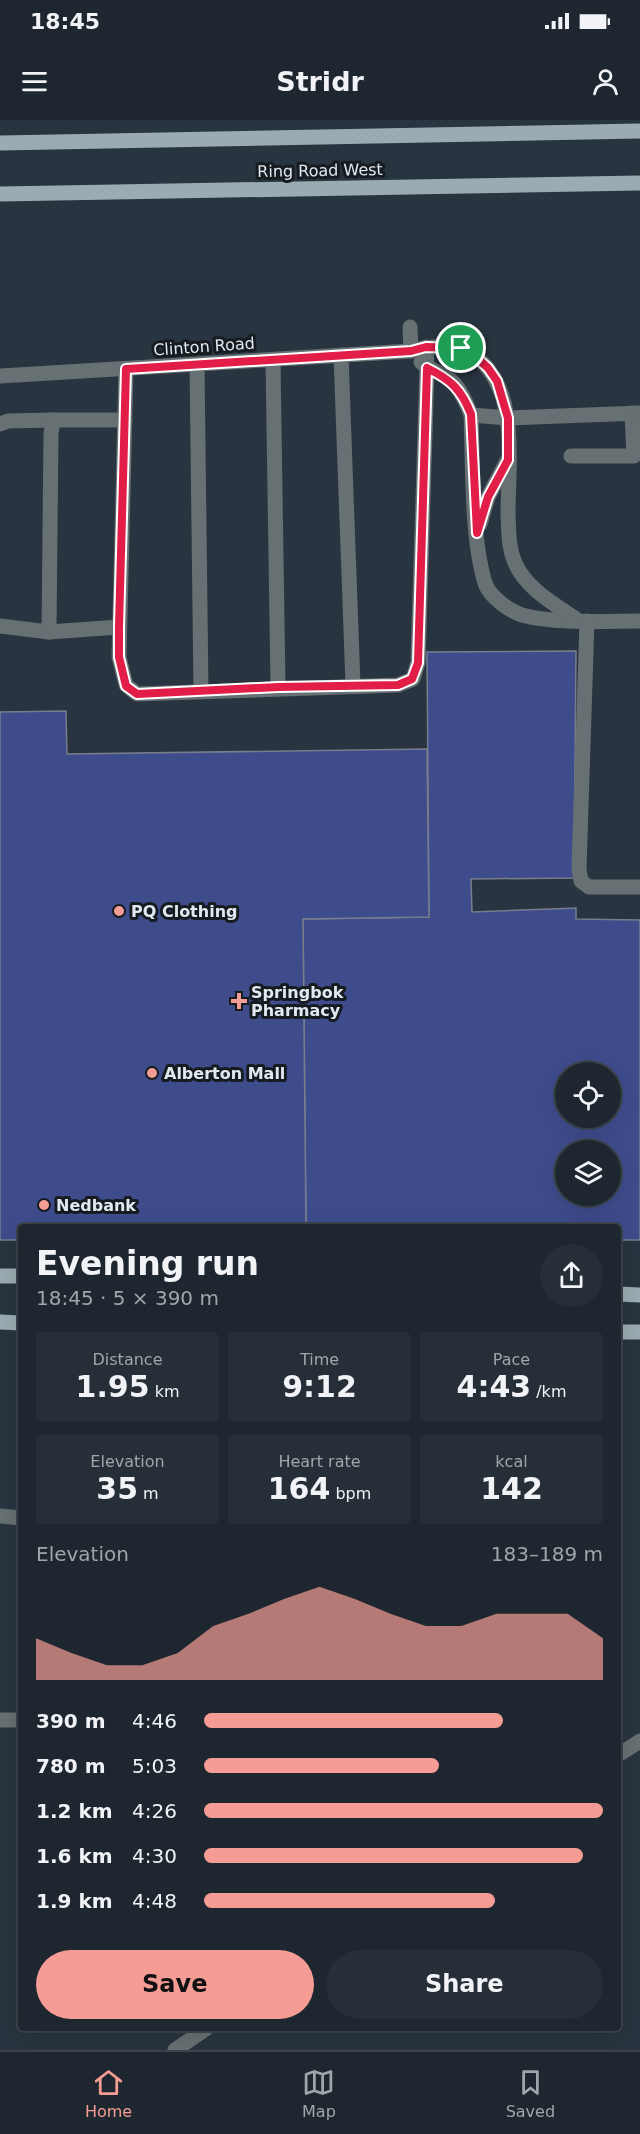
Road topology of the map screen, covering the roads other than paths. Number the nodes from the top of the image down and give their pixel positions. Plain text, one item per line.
1 (640, 131) edge
2 (0, 143) edge
3 (640, 183) edge
4 (0, 194) edge
5 (410, 327) dead end
6 (418, 349) junction
7 (341, 355) junction
8 (273, 360) junction
9 (197, 365) junction
10 (427, 368) junction
11 (126, 369) junction
12 (0, 376) edge
13 (636, 413) edge
14 (471, 414) junction
15 (508, 418) junction
16 (53, 420) junction
17 (125, 420) junction
18 (0, 424) edge
19 (571, 456) dead end
20 (508, 460) junction
21 (477, 533) junction
22 (583, 621) junction
23 (640, 621) edge
24 (0, 626) edge
25 (119, 627) junction
26 (50, 632) junction
27 (353, 686) junction
28 (278, 687) junction
29 (201, 691) junction
30 (640, 887) edge
31 (0, 1276) edge
32 (18, 1276) edge
33 (621, 1294) edge
34 (640, 1295) edge
35 (0, 1322) edge
36 (18, 1323) edge
37 (621, 1332) edge
38 (640, 1332) edge
39 (0, 1516) edge
40 (18, 1518) edge
41 (0, 1720) edge
42 (18, 1720) edge
43 (640, 1741) edge
44 (621, 1753) edge
45 (203, 2031) edge
46 (175, 2050) edge

1 - 2 main road, Ring Road West
3 - 4 main road, Ring Road West
5 - 6 street
6 - 7 street, Clinton Road
6 - 10 street
6 - 15 street, Clinton Road
7 - 8 street, Clinton Road
7 - 27 street
8 - 9 street, Clinton Road
8 - 28 street
9 - 11 street, Clinton Road
9 - 29 street
10 - 14 street
10 - 27 street
11 - 12 street, Clinton Road
11 - 17 street
13 - 15 street
13 - 19 street
14 - 15 street
14 - 21 street
15 - 20 street, Clinton Road
16 - 17 street
16 - 18 street
16 - 26 street
17 - 25 street
20 - 21 street
20 - 22 street, Clinton Road
21 - 22 street
22 - 23 street
22 - 30 street
24 - 26 street
25 - 26 street
25 - 29 street
27 - 28 street
28 - 29 street
31 - 32 main road
33 - 34 main road
35 - 36 main road
37 - 38 main road
39 - 40 street
41 - 42 street
43 - 44 street
45 - 46 street

